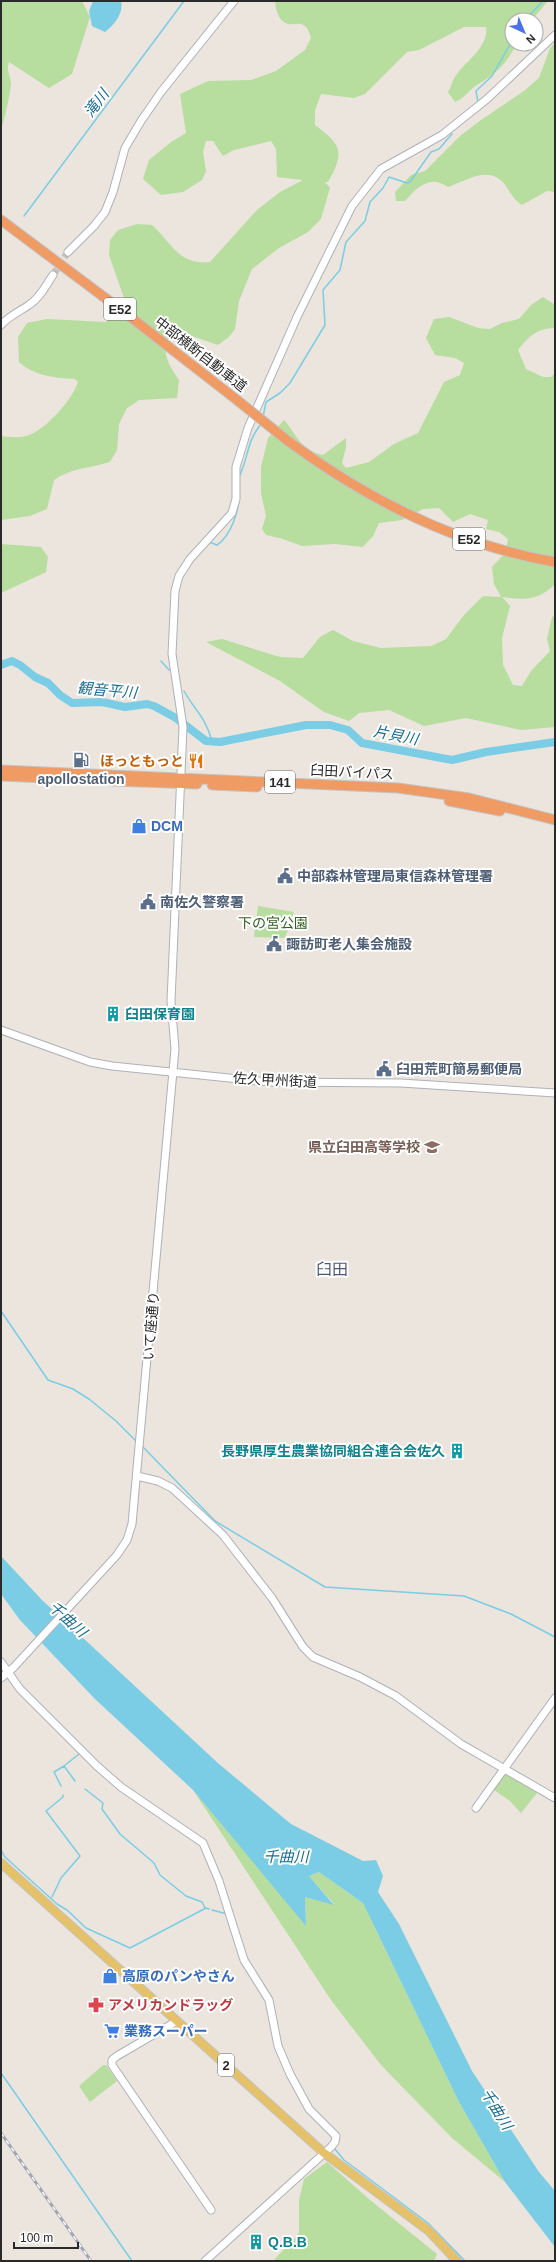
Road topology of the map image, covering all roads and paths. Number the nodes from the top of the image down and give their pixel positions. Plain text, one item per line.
1 (234, 1) edge
2 (555, 35) edge
3 (1, 220) edge
4 (68, 252) tunnel mouth
5 (53, 275) tunnel mouth
6 (1, 325) edge
7 (387, 504) junction
8 (555, 556) edge
9 (555, 562) edge
10 (1, 770) edge
11 (1, 776) edge
12 (180, 781) junction
13 (555, 820) edge
14 (555, 826) edge
15 (1, 1030) edge
16 (172, 1072) junction
17 (555, 1093) edge
18 (138, 1476) junction
19 (1, 1662) edge
20 (8, 1673) junction
21 (1, 1678) edge
22 (555, 1698) edge
23 (505, 1769) junction
24 (555, 1798) edge
25 (476, 1808) dead end
26 (1, 1864) edge
27 (177, 2021) junction
28 (324, 2153) junction
29 (211, 2210) dead end
30 (205, 2261) edge
31 (456, 2261) edge

1 - 4 street
2 - 12 street, いて座通り
3 - 7 highway, 中部横断自動車道 / E52, bridge
5 - 6 street
7 - 8 highway, 中部横断自動車道 / E52
7 - 9 highway, 中部横断自動車道 / E52
10 - 12 highway, 臼田バイパス / 141
11 - 12 highway, 臼田バイパス / 141
12 - 13 highway, 臼田バイパス / 141
12 - 14 highway, 臼田バイパス / 141
12 - 16 street, いて座通り
15 - 16 street, 佐久甲州街道
16 - 17 street, 佐久甲州街道
16 - 18 street, いて座通り
18 - 20 street, いて座通り
18 - 23 street
19 - 20 street
20 - 21 street
20 - 28 street
22 - 23 street
23 - 24 street
23 - 25 street
26 - 27 main road, 2
27 - 28 main road, 2
27 - 29 street
28 - 30 street
28 - 31 main road, 2

